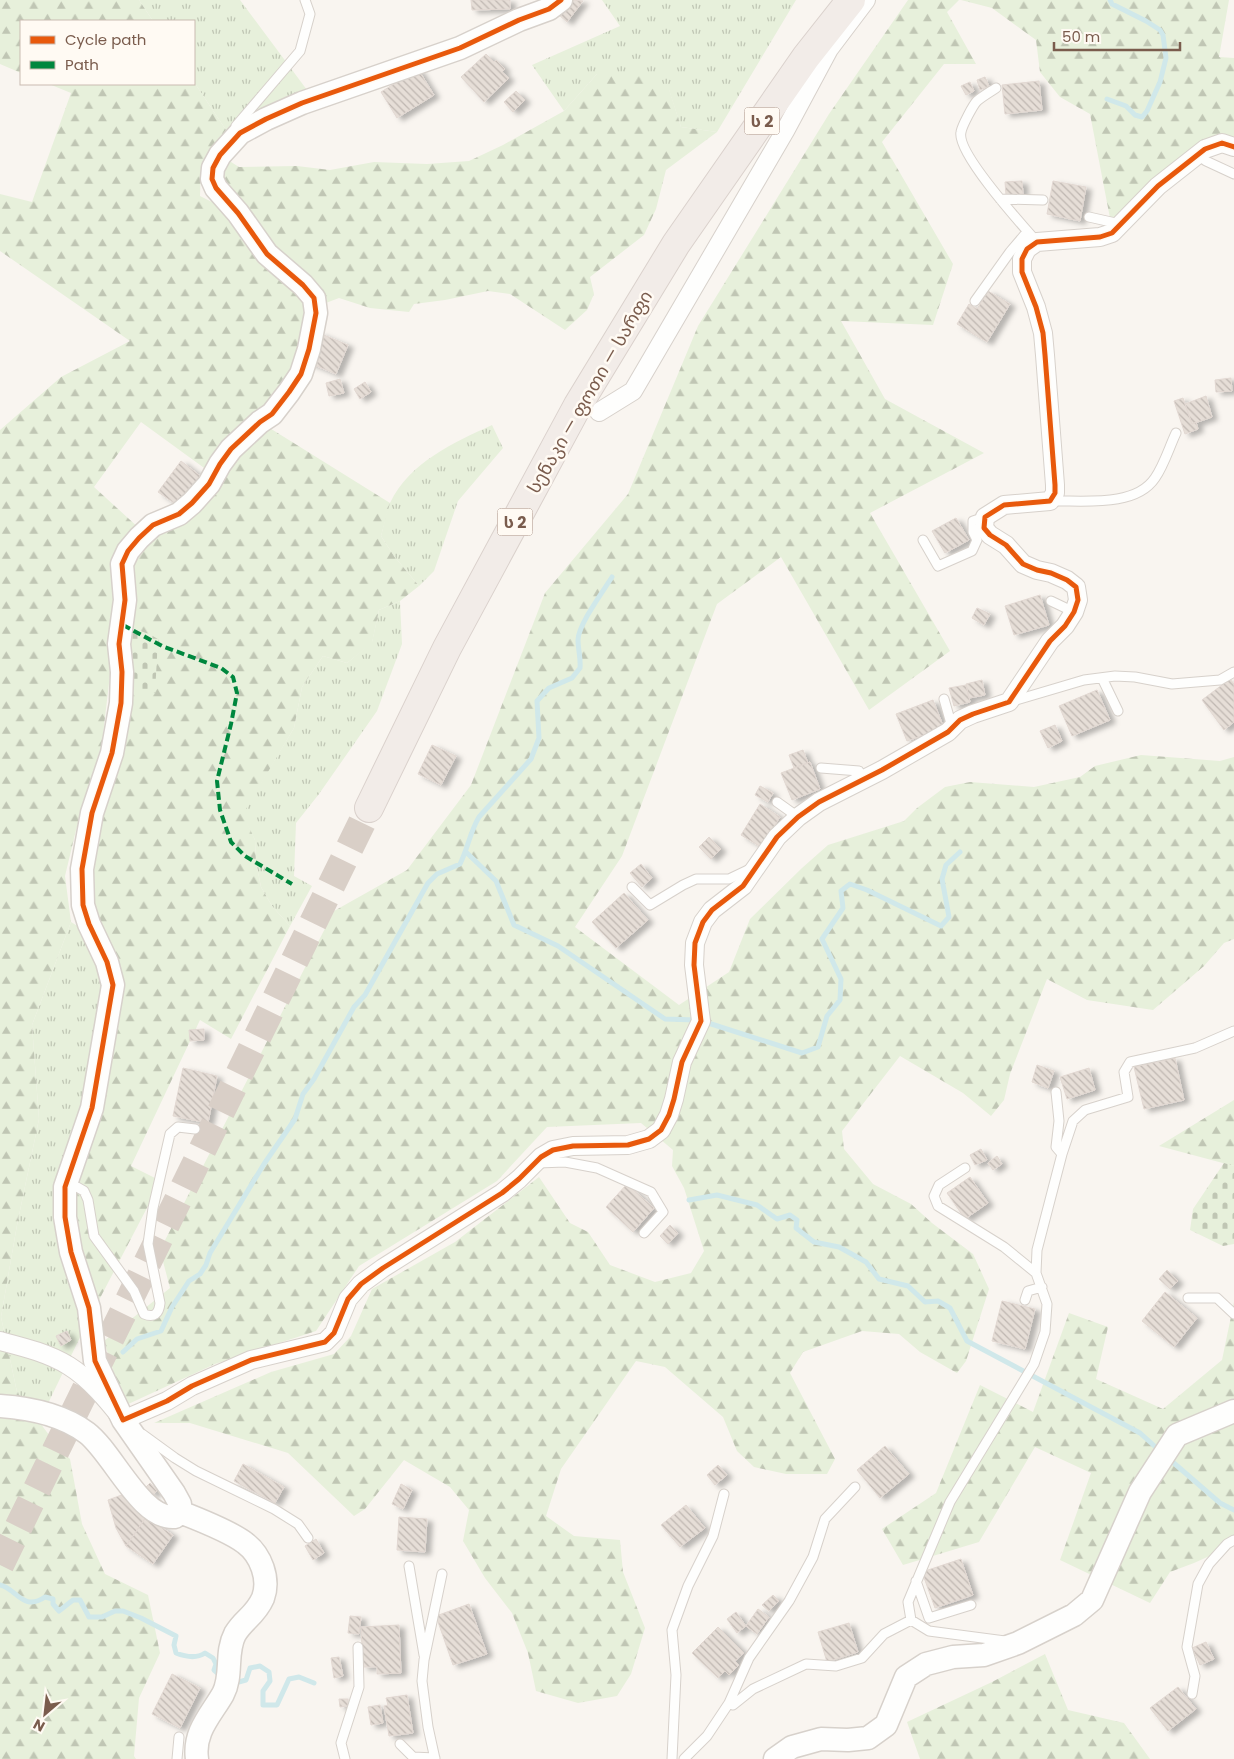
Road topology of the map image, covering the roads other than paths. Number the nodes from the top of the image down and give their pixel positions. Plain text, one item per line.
1 (305, 0) edge
2 (561, 0) edge
3 (851, 0) edge
4 (866, 0) edge
5 (996, 88) dead end
6 (1234, 147) edge
7 (220, 155) junction
8 (1198, 155) junction
9 (1234, 174) edge
10 (1000, 199) junction
11 (1043, 200) dead end
12 (1089, 217) dead end
13 (1121, 224) junction
14 (1032, 237) junction
15 (974, 301) dead end
16 (599, 412) dead end
17 (1176, 433) dead end
18 (1050, 500) junction
19 (985, 517) junction
20 (923, 540) dead end
21 (1051, 602) dead end
22 (1074, 612) junction
23 (1233, 674) edge
24 (1102, 678) junction
25 (944, 699) dead end
26 (1009, 702) junction
27 (1118, 711) dead end
28 (952, 727) junction
29 (821, 768) dead end
30 (863, 780) junction
31 (777, 802) dead end
32 (369, 808) tunnel mouth
33 (798, 817) junction
34 (763, 859) junction
35 (632, 887) dead end
36 (1234, 1030) edge
37 (1056, 1092) dead end
38 (195, 1129) dead end
39 (1062, 1154) junction
40 (535, 1163) junction
41 (964, 1168) dead end
42 (65, 1187) junction
43 (644, 1233) dead end
44 (1036, 1273) junction
45 (1042, 1286) junction
46 (1188, 1298) dead end
47 (1025, 1300) dead end
48 (1234, 1314) edge
49 (0, 1341) edge
50 (0, 1406) edge
51 (1234, 1411) edge
52 (123, 1420) junction
53 (855, 1487) dead end
54 (724, 1494) dead end
55 (180, 1512) junction
56 (308, 1538) dead end
57 (1234, 1540) edge
58 (409, 1566) dead end
59 (442, 1574) dead end
60 (916, 1581) junction
61 (971, 1605) dead end
62 (911, 1620) junction
63 (1018, 1643) junction
64 (358, 1647) dead end
65 (424, 1660) junction
66 (1192, 1694) dead end
67 (728, 1703) junction
68 (179, 1737) dead end
69 (400, 1744) dead end
70 (177, 1759) edge
71 (197, 1759) edge
72 (345, 1759) edge
73 (435, 1759) edge
74 (672, 1759) edge
75 (684, 1759) edge
76 (775, 1759) edge

1 - 7 lane
2 - 7 street
3 - 32 highway, სენაკი — ფოთი — სარფი / ს 2
4 - 16 street
5 - 10 lane
6 - 8 street
7 - 42 street
8 - 9 lane
8 - 13 street
10 - 11 lane
10 - 14 lane
12 - 13 lane
13 - 14 street
14 - 15 lane
14 - 18 street
17 - 18 lane
18 - 19 street
19 - 20 lane
19 - 22 street
21 - 22 lane
22 - 26 street
23 - 24 lane
24 - 26 lane
24 - 27 lane
25 - 28 lane
26 - 28 street
28 - 30 street
29 - 30 lane
30 - 33 street
31 - 33 lane
33 - 34 street
34 - 35 lane
34 - 40 street
36 - 39 lane
37 - 39 lane
38 - 42 lane
39 - 44 lane
40 - 43 lane
40 - 52 street
41 - 44 lane
42 - 52 street
44 - 45 lane
45 - 47 lane
45 - 60 lane
46 - 48 lane
49 - 52 street
50 - 55 street
51 - 63 street
52 - 55 street
52 - 56 lane
53 - 67 lane
54 - 74 lane
55 - 71 street
57 - 66 lane
58 - 65 lane
59 - 65 lane
60 - 61 lane
60 - 62 lane
62 - 63 lane
62 - 67 lane
63 - 76 street
64 - 72 lane
65 - 73 lane
67 - 75 lane
68 - 70 lane
69 - 73 lane

